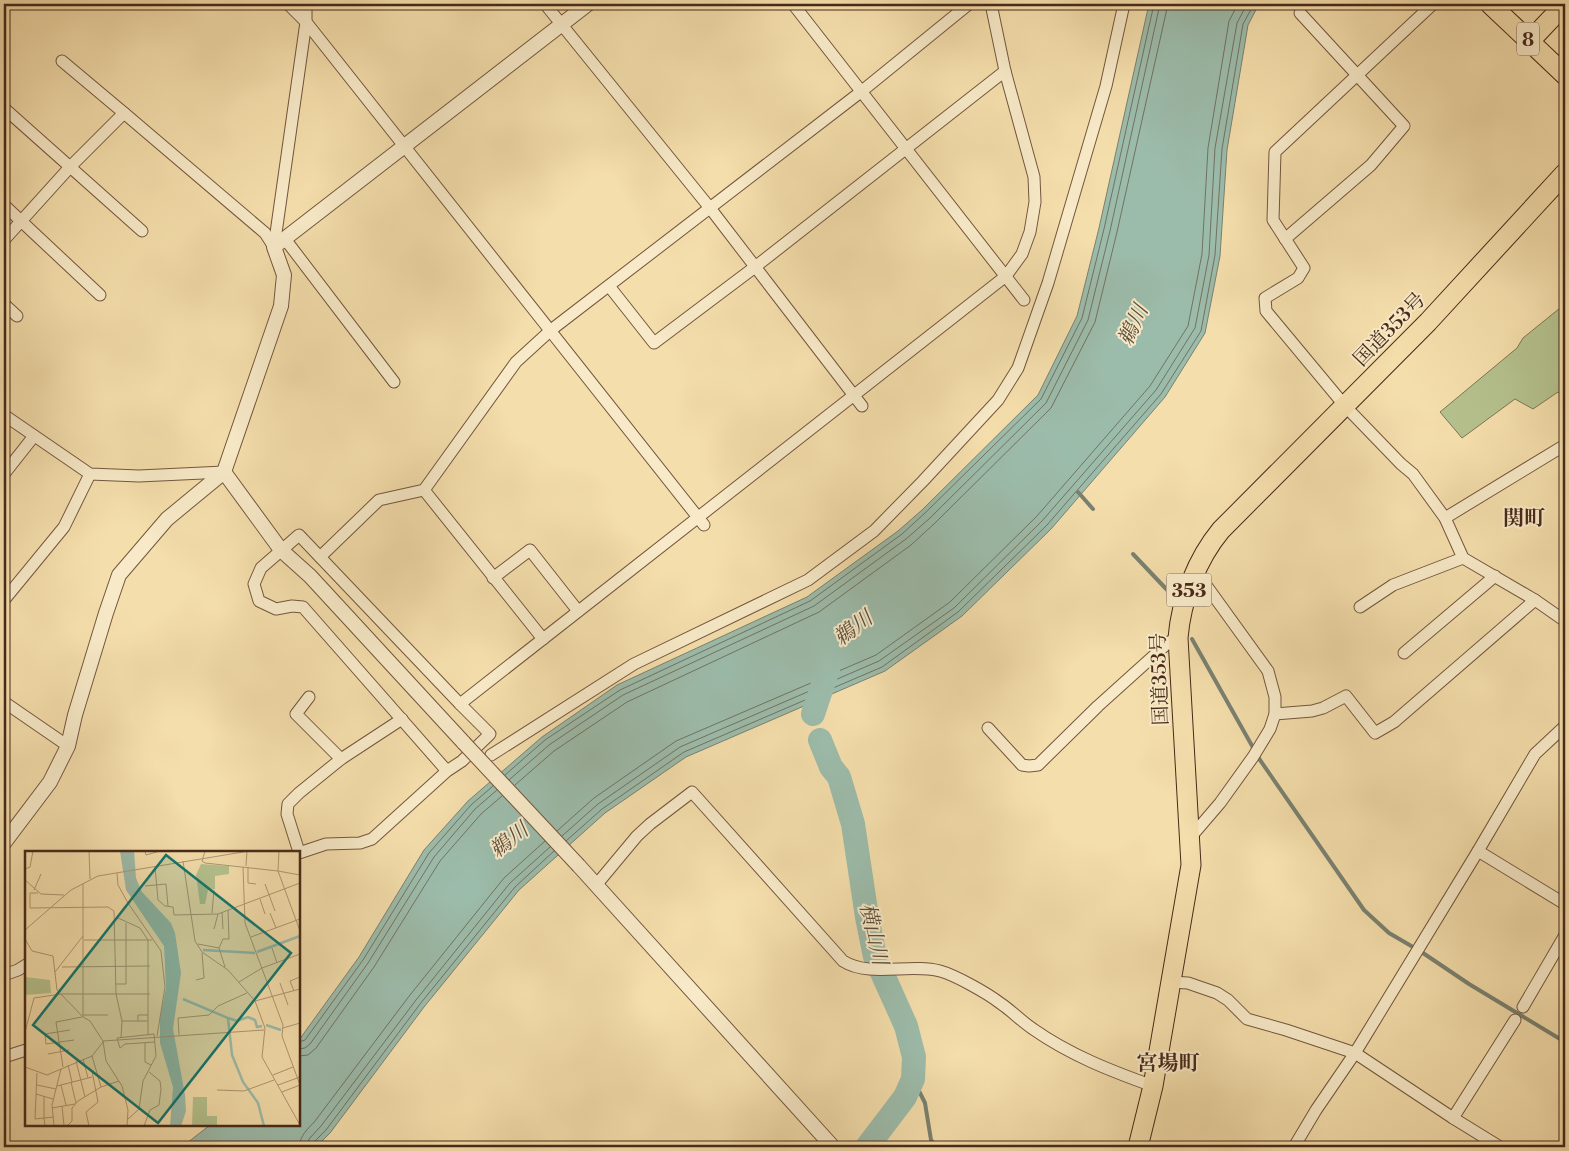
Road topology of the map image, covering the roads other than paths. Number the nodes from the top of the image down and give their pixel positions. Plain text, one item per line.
1 (288, 4) edge
2 (306, 4) edge
3 (545, 4) edge
4 (588, 4) edge
5 (793, 4) edge
6 (969, 4) edge
7 (991, 4) edge
8 (1124, 4) edge
9 (1433, 4) edge
10 (1490, 4) edge
11 (1565, 4) edge
12 (1300, 13) dead end
13 (306, 22) junction
14 (561, 25) junction
15 (1530, 41) junction
16 (62, 61) dead end
17 (1005, 71) junction
18 (1357, 75) junction
19 (1565, 75) edge
20 (862, 91) junction
21 (4, 108) edge
22 (124, 113) junction
23 (405, 147) junction
24 (907, 148) junction
25 (70, 167) junction
26 (1565, 173) edge
27 (4, 206) edge
28 (710, 208) junction
29 (22, 221) junction
30 (142, 231) dead end
31 (1285, 239) junction
32 (4, 240) edge
33 (279, 243) junction
34 (755, 267) junction
35 (1006, 276) junction
36 (609, 286) junction
37 (100, 296) dead end
38 (1024, 300) dead end
39 (4, 304) edge
40 (17, 316) dead end
41 (551, 330) junction
42 (394, 382) dead end
43 (854, 395) junction
44 (862, 406) dead end
45 (1345, 406) junction
46 (4, 415) edge
47 (34, 436) junction
48 (1565, 445) edge
49 (224, 472) junction
50 (4, 474) edge
51 (90, 474) junction
52 (424, 490) junction
53 (1445, 518) junction
54 (701, 521) junction
55 (281, 550) junction
56 (320, 556) junction
57 (1463, 558) junction
58 (1196, 574) junction
59 (1495, 576) junction
60 (494, 578) junction
61 (4, 600) edge
62 (1535, 600) junction
63 (1360, 607) dead end
64 (578, 611) junction
65 (1565, 621) edge
66 (1178, 638) junction
67 (542, 639) junction
68 (1404, 653) dead end
69 (309, 697) dead end
70 (4, 702) edge
71 (460, 704) junction
72 (1275, 714) junction
73 (402, 720) junction
74 (1565, 726) edge
75 (988, 728) dead end
76 (68, 746) junction
77 (491, 755) dead end
78 (341, 759) junction
79 (447, 771) junction
80 (1190, 838) junction
81 (4, 844) edge
82 (298, 851) edge
83 (1478, 851) junction
84 (300, 853) edge
85 (597, 884) junction
86 (1565, 904) edge
87 (1565, 935) edge
88 (25, 965) edge
89 (4, 975) edge
90 (1171, 982) junction
91 (1523, 1007) dead end
92 (1515, 1020) dead end
93 (25, 1050) edge
94 (1355, 1053) junction
95 (4, 1057) edge
96 (1153, 1086) junction
97 (1452, 1118) junction
98 (834, 1147) edge
99 (1138, 1147) edge
100 (1294, 1147) edge
101 (1500, 1147) edge

1 - 13 street
2 - 13 street
3 - 14 street
4 - 14 street
5 - 20 street
6 - 20 street
7 - 17 street
8 - 77 street
9 - 18 street
10 - 15 highway, 8
11 - 15 highway
12 - 18 street
13 - 23 street
13 - 33 street
14 - 23 street
14 - 28 street
15 - 19 highway, 8
16 - 22 street
17 - 24 street
17 - 35 street
18 - 31 street
18 - 31 street
20 - 24 street
20 - 28 street
21 - 25 street
22 - 25 street
22 - 33 street
23 - 33 street
23 - 41 street
24 - 34 street
24 - 35 street
25 - 29 street
25 - 30 street
26 - 45 highway, 国道353号 / 353
27 - 29 street
28 - 34 street
28 - 36 street
29 - 32 street
29 - 37 street
31 - 45 street
33 - 42 street
33 - 49 street
34 - 36 street
34 - 43 street
35 - 38 street
35 - 43 street
36 - 41 street
39 - 40 street
41 - 52 street
41 - 54 street
43 - 44 street
43 - 54 street
45 - 53 street
45 - 58 highway, 国道353号 / 353
46 - 47 street
47 - 50 street
47 - 51 street
48 - 53 street
49 - 51 street
49 - 55 street
49 - 76 street
51 - 61 street
52 - 56 street
52 - 60 street
53 - 57 street
54 - 64 street
55 - 56 street
55 - 73 street
55 - 85 street, bridge
56 - 71 street
57 - 59 street
57 - 63 street
58 - 66 highway, 国道353号 / 353
58 - 72 street
59 - 62 street
59 - 68 street
60 - 64 street
60 - 67 street
62 - 65 street
62 - 72 street
64 - 67 street
66 - 75 street
66 - 80 highway, 国道353号 / 353
67 - 71 street
69 - 78 street
70 - 76 street
71 - 79 street
72 - 80 street
73 - 78 street
73 - 79 street
74 - 83 street
76 - 81 street
78 - 82 street
79 - 84 street
80 - 90 highway, 国道353号 / 353
83 - 86 street
83 - 94 street
85 - 96 street
85 - 98 street
87 - 91 street
88 - 89 street
90 - 94 street
90 - 96 highway, 国道353号 / 353
92 - 97 street
93 - 95 street
94 - 97 street
94 - 100 street
96 - 99 highway, 国道353号 / 353
97 - 101 street

